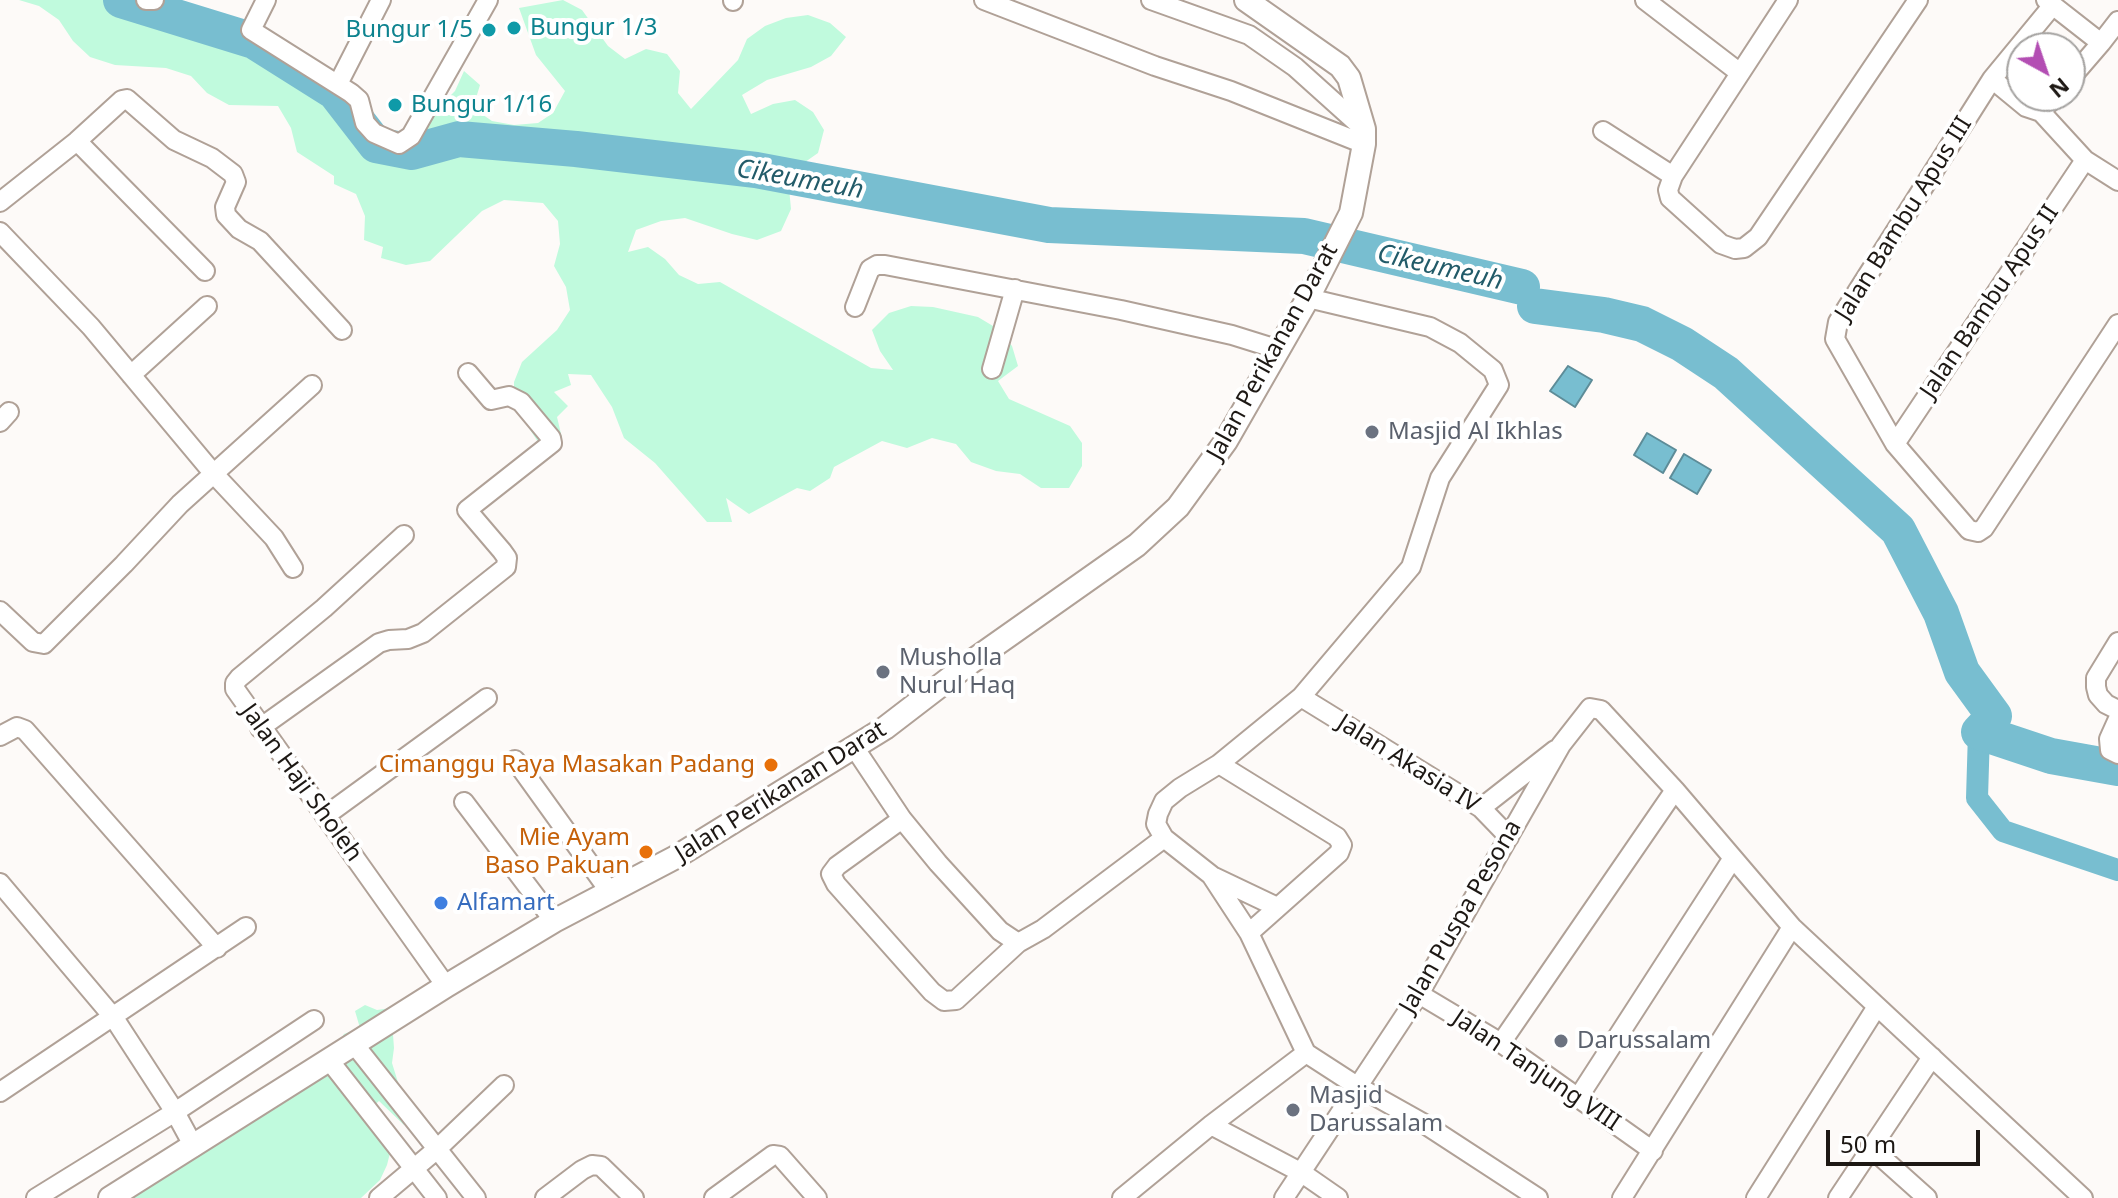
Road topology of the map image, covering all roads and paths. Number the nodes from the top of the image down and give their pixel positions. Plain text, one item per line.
1 (146, 0) edge
2 (154, 0) edge
3 (266, 0) edge
4 (381, 0) edge
5 (488, 0) edge
6 (984, 0) edge
7 (1151, 0) edge
8 (1246, 0) edge
9 (1645, 0) edge
10 (1788, 0) edge
11 (1918, 0) edge
12 (2050, 3) edge
13 (2118, 21) edge
14 (2101, 43) junction
15 (2086, 60) edge
16 (1740, 73) junction
17 (1992, 79) junction
18 (338, 84) junction
19 (2006, 91) edge
20 (2041, 112) edge
21 (1603, 131) dead end
22 (1364, 137) junction
23 (77, 141) junction
24 (2085, 160) junction
25 (1673, 176) junction
26 (2118, 181) edge
27 (3, 193) edge
28 (0, 232) edge
29 (205, 271) dead end
30 (1015, 289) junction
31 (1308, 298) junction
32 (207, 306) dead end
33 (855, 307) dead end
34 (2118, 324) edge
35 (342, 330) dead end
36 (1280, 350) junction
37 (992, 369) dead end
38 (468, 373) dead end
39 (131, 375) junction
40 (312, 385) dead end
41 (1895, 444) junction
42 (213, 473) junction
43 (404, 535) dead end
44 (293, 568) dead end
45 (0, 611) edge
46 (2118, 642) edge
47 (1301, 697) junction
48 (487, 698) dead end
49 (2118, 710) edge
50 (2118, 719) edge
51 (260, 728) junction
52 (0, 736) edge
53 (1561, 745) junction
54 (854, 747) junction
55 (2118, 754) edge
56 (515, 760) dead end
57 (1219, 764) junction
58 (1675, 790) junction
59 (464, 802) dead end
60 (1481, 808) junction
61 (325, 816) junction
62 (902, 819) junction
63 (1509, 837) junction
64 (1164, 838) junction
65 (1733, 858) junction
66 (1211, 875) junction
67 (0, 883) edge
68 (610, 892) junction
69 (1277, 907) junction
70 (554, 921) junction
71 (246, 927) dead end
72 (1792, 927) junction
73 (1249, 933) junction
74 (1018, 943) junction
75 (217, 948) junction
76 (446, 986) junction
77 (1419, 994) junction
78 (1876, 1008) junction
79 (114, 1018) junction
80 (314, 1020) dead end
81 (1501, 1043) junction
82 (354, 1044) junction
83 (1306, 1053) junction
84 (1932, 1057) junction
85 (329, 1060) junction
86 (4, 1083) edge
87 (504, 1085) dead end
88 (1357, 1086) junction
89 (1578, 1098) junction
90 (175, 1112) junction
91 (1211, 1125) junction
92 (194, 1147) junction
93 (1870, 1147) junction
94 (436, 1150) junction
95 (1653, 1151) junction
96 (413, 1169) junction
97 (1302, 1173) junction
98 (36, 1198) edge
99 (110, 1198) edge
100 (379, 1198) edge
101 (437, 1198) edge
102 (476, 1198) edge
103 (545, 1198) edge
104 (634, 1198) edge
105 (714, 1198) edge
106 (817, 1198) edge
107 (1122, 1198) edge
108 (1284, 1198) edge
109 (1338, 1198) edge
110 (1538, 1198) edge
111 (1622, 1198) edge
112 (1756, 1198) edge
113 (1838, 1198) edge
114 (1927, 1198) edge
115 (2083, 1198) edge

1 - 2 street
3 - 18 street
4 - 18 street
5 - 18 street
6 - 22 street
7 - 22 street
8 - 22 street
9 - 16 street
10 - 16 street
11 - 25 street
12 - 14 street
12 - 17 street, Jalan Bambu Apus III
13 - 14 street
14 - 15 street
16 - 25 street
17 - 19 street
17 - 41 street, Jalan Bambu Apus III
20 - 24 street
21 - 25 street
22 - 31 street, Jalan Perikanan Darat
23 - 27 street
23 - 29 street
23 - 35 street
24 - 26 street
24 - 41 street, Jalan Bambu Apus II
28 - 39 street
30 - 33 street
30 - 36 street
30 - 37 street
31 - 36 street, Jalan Perikanan Darat
31 - 47 street
32 - 39 street
34 - 41 street
36 - 54 street, Jalan Perikanan Darat
38 - 51 street
39 - 42 street
40 - 42 street
42 - 44 street
42 - 45 street
43 - 51 street, Jalan Haji Sholeh
46 - 49 street
47 - 57 street
47 - 60 street, Jalan Akasia IV
48 - 61 street
50 - 55 street
51 - 61 street, Jalan Haji Sholeh
52 - 75 street
53 - 58 street, Jalan Puspa Pesona
53 - 60 street, Jalan Puspa Pesona
53 - 63 street, Jalan Puspa Pesona
54 - 62 street
54 - 68 street, Jalan Perikanan Darat
56 - 68 street
57 - 64 street
57 - 69 street
58 - 65 street
58 - 81 street
59 - 70 street
60 - 63 street, Jalan Akasia IV
61 - 76 street, Jalan Haji Sholeh
62 - 74 street
62 - 74 street
63 - 77 street, Jalan Puspa Pesona
64 - 66 street
64 - 74 street
65 - 72 street
65 - 89 street
66 - 69 street
66 - 73 street
67 - 79 street
68 - 70 street, Jalan Perikanan Darat
69 - 73 street
70 - 76 street, Jalan Perikanan Darat
71 - 75 street
72 - 78 street
72 - 95 street
73 - 83 street
75 - 79 street
76 - 82 street, Jalan Perikanan Darat
77 - 81 street, Jalan Tanjung VIII
77 - 88 street, Jalan Puspa Pesona
78 - 84 street
78 - 112 street
79 - 86 street
79 - 90 street
80 - 90 street
81 - 89 street, Jalan Tanjung VIII
82 - 85 street, Jalan Perikanan Darat
82 - 94 street
83 - 88 street
83 - 91 street
84 - 93 street
84 - 115 street
85 - 92 street, Jalan Perikanan Darat
85 - 96 street
87 - 94 street
88 - 97 street, Jalan Puspa Pesona
88 - 110 street
89 - 95 street, Jalan Tanjung VIII
90 - 92 street
90 - 98 street
91 - 97 street
91 - 107 street
92 - 99 street, Jalan Perikanan Darat
93 - 113 street
93 - 114 street
94 - 96 street
94 - 102 street
95 - 111 street
96 - 100 street
96 - 101 street
97 - 108 street, Jalan Puspa Pesona
97 - 109 street
103 - 104 street
105 - 106 street

